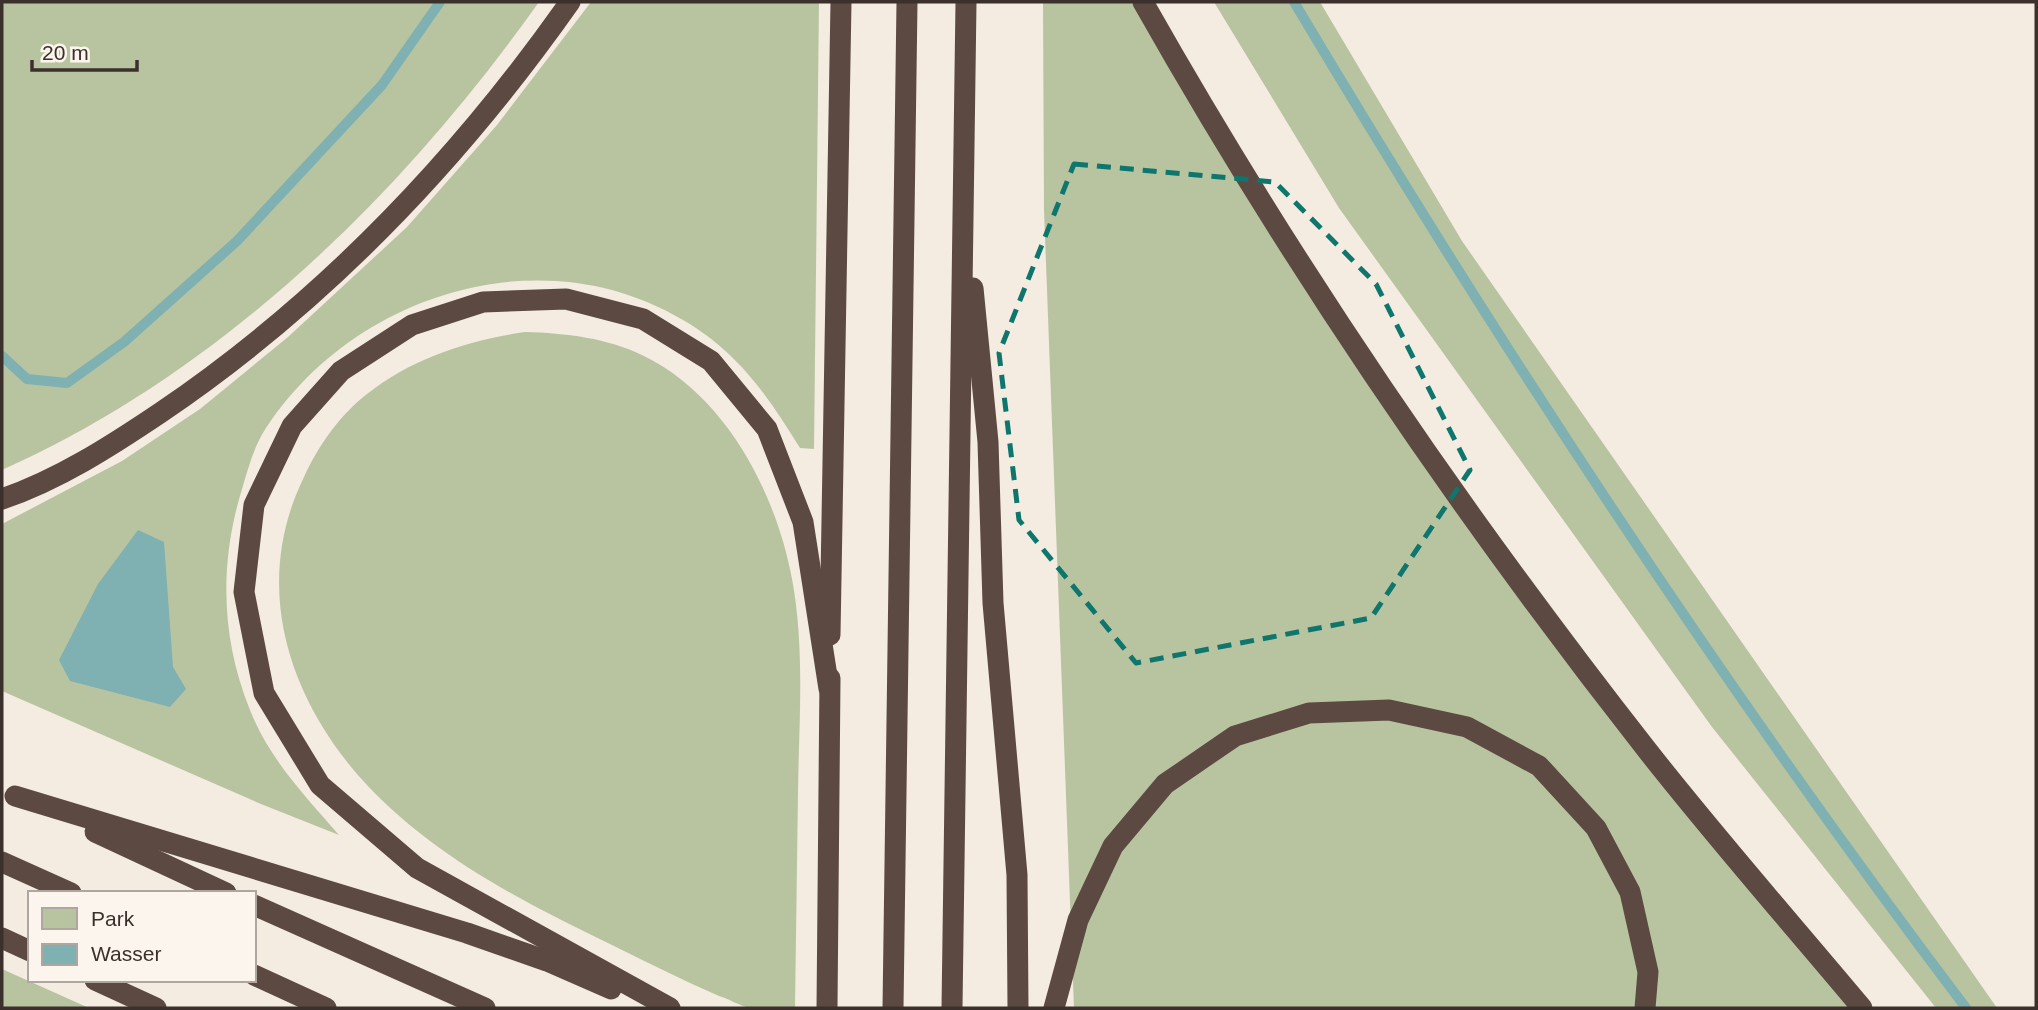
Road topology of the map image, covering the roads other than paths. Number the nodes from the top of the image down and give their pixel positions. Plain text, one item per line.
1 (570, 2) edge
2 (841, 2) edge
3 (906, 2) edge
4 (967, 2) edge
5 (1143, 2) edge
6 (963, 185) junction
7 (2, 499) edge
8 (829, 690) junction
9 (8, 793) edge
10 (2, 862) edge
11 (67, 891) edge
12 (222, 891) edge
13 (256, 906) edge
14 (2, 938) edge
15 (28, 950) edge
16 (256, 976) edge
17 (99, 982) edge
18 (156, 1008) edge
19 (326, 1008) edge
20 (485, 1008) edge
21 (654, 1008) edge
22 (670, 1008) edge
23 (827, 1008) edge
24 (893, 1008) edge
25 (952, 1008) edge
26 (1018, 1008) edge
27 (1054, 1008) edge
28 (1645, 1008) edge
29 (1862, 1008) edge

1 - 7 highway
2 - 8 highway
3 - 24 highway
4 - 6 highway
5 - 29 highway
6 - 25 highway
6 - 26 highway
8 - 22 highway
8 - 23 highway
9 - 12 highway
9 - 21 highway
10 - 11 highway
13 - 20 highway
14 - 15 highway
16 - 19 highway
17 - 18 highway
27 - 28 highway

